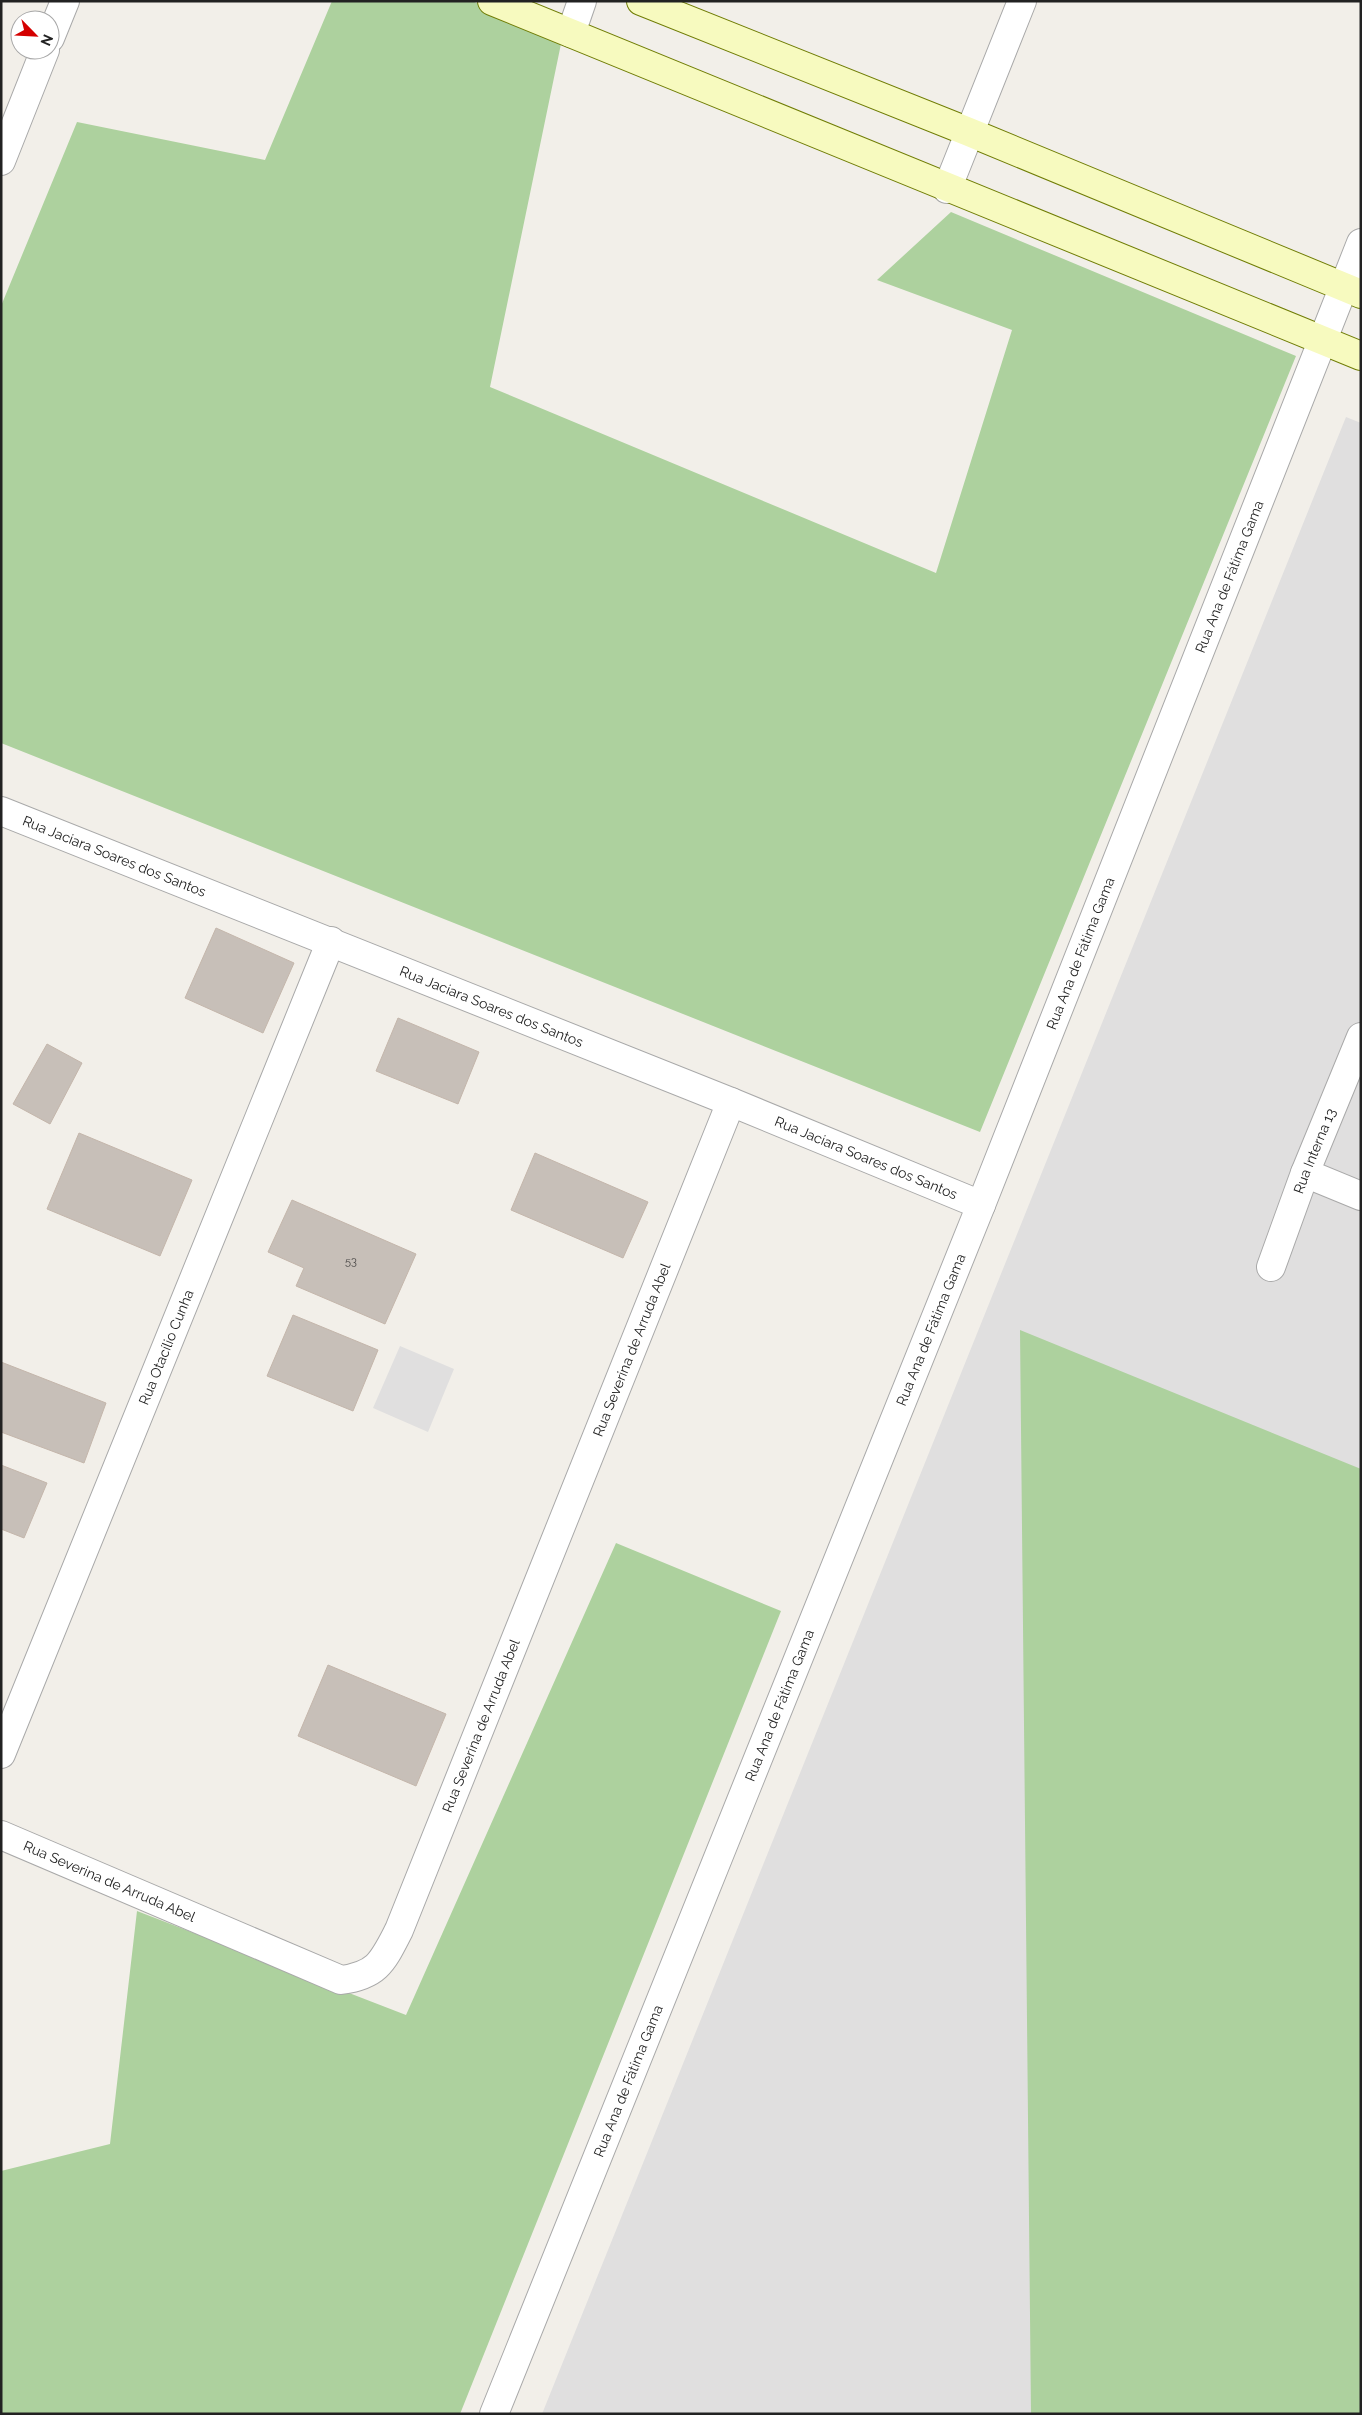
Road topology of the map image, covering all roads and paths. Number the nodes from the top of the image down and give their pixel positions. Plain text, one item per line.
1 (65, 1) edge
2 (492, 1) edge
3 (582, 1) edge
4 (641, 1) edge
5 (1022, 1) edge
6 (60, 13) edge
7 (571, 33) junction
8 (41, 60) edge
9 (969, 132) junction
10 (1, 161) edge
11 (947, 189) junction
12 (1361, 243) edge
13 (1352, 290) edge
14 (1322, 341) junction
15 (1361, 356) edge
16 (1, 811) edge
17 (331, 941) junction
18 (1361, 1037) edge
19 (732, 1102) junction
20 (1305, 1173) junction
21 (1361, 1196) edge
22 (981, 1205) junction
23 (1271, 1267) dead end
24 (1, 1754) edge
25 (1, 1835) edge
26 (494, 2414) edge

1 - 6 street
2 - 7 main road
3 - 7 street
4 - 9 main road
5 - 9 street
7 - 11 main road
8 - 10 street
9 - 11 street
9 - 13 main road
11 - 14 main road
12 - 13 street, Rua Ana de Fátima Gama
13 - 14 street, Rua Ana de Fátima Gama
14 - 15 main road
14 - 22 street, Rua Ana de Fátima Gama
16 - 17 street, Rua Jaciara Soares dos Santos
17 - 19 street, Rua Jaciara Soares dos Santos
17 - 24 street, Rua Otacílio Cunha
18 - 20 street, Rua Interna 13
19 - 22 street, Rua Jaciara Soares dos Santos
19 - 25 street, Rua Severina de Arruda Abel
20 - 21 street
20 - 23 street, Rua Interna 13
22 - 26 street, Rua Ana de Fátima Gama

